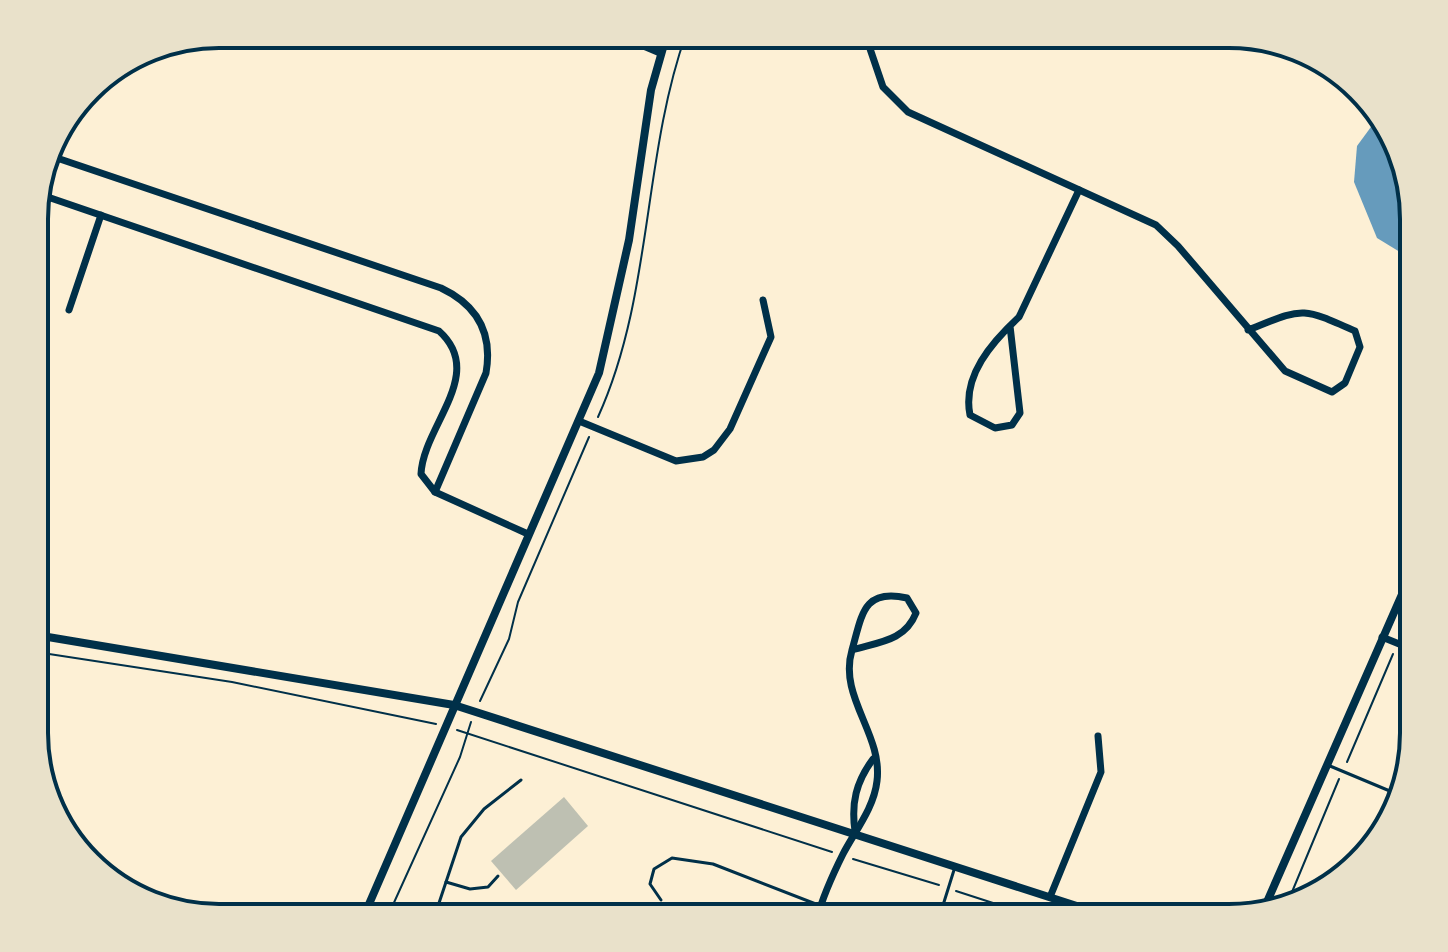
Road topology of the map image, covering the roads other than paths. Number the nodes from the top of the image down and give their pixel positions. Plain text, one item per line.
1 (648, 48) edge
2 (662, 48) edge
3 (870, 48) edge
4 (660, 53) junction
5 (59, 159) edge
6 (1079, 190) junction
7 (49, 197) edge
8 (101, 215) junction
9 (763, 300) dead end
10 (69, 310) dead end
11 (1010, 326) junction
12 (1248, 330) junction
13 (579, 421) junction
14 (435, 492) junction
15 (528, 534) junction
16 (1400, 598) edge
17 (48, 637) edge
18 (1382, 637) junction
19 (1400, 644) edge
20 (852, 650) junction
21 (454, 705) junction
22 (1098, 736) dead end
23 (873, 759) junction
24 (1326, 764) junction
25 (521, 780) dead end
26 (1390, 791) edge
27 (855, 833) junction
28 (955, 866) junction
29 (498, 876) dead end
30 (446, 882) junction
31 (1050, 897) junction
32 (1268, 899) edge
33 (661, 900) dead end
34 (369, 904) edge
35 (439, 904) edge
36 (816, 904) edge
37 (822, 904) edge
38 (944, 904) edge
39 (1071, 904) edge

1 - 4 street
2 - 4 street
3 - 6 street
4 - 13 street
5 - 14 street
6 - 11 street
6 - 12 street
7 - 8 street
8 - 10 street
8 - 14 street
9 - 13 street
11 - 11 street
12 - 12 street
13 - 15 street
14 - 15 street
15 - 21 street
16 - 18 street
17 - 21 street
18 - 19 street
18 - 24 street
20 - 20 street
20 - 23 street
21 - 27 street
21 - 34 street
22 - 31 street
23 - 27 street
23 - 27 street
24 - 26 lane
24 - 32 street
25 - 30 lane
27 - 28 street
27 - 37 street
28 - 31 street
28 - 38 lane
29 - 30 lane
30 - 35 lane
31 - 39 street
33 - 36 lane

